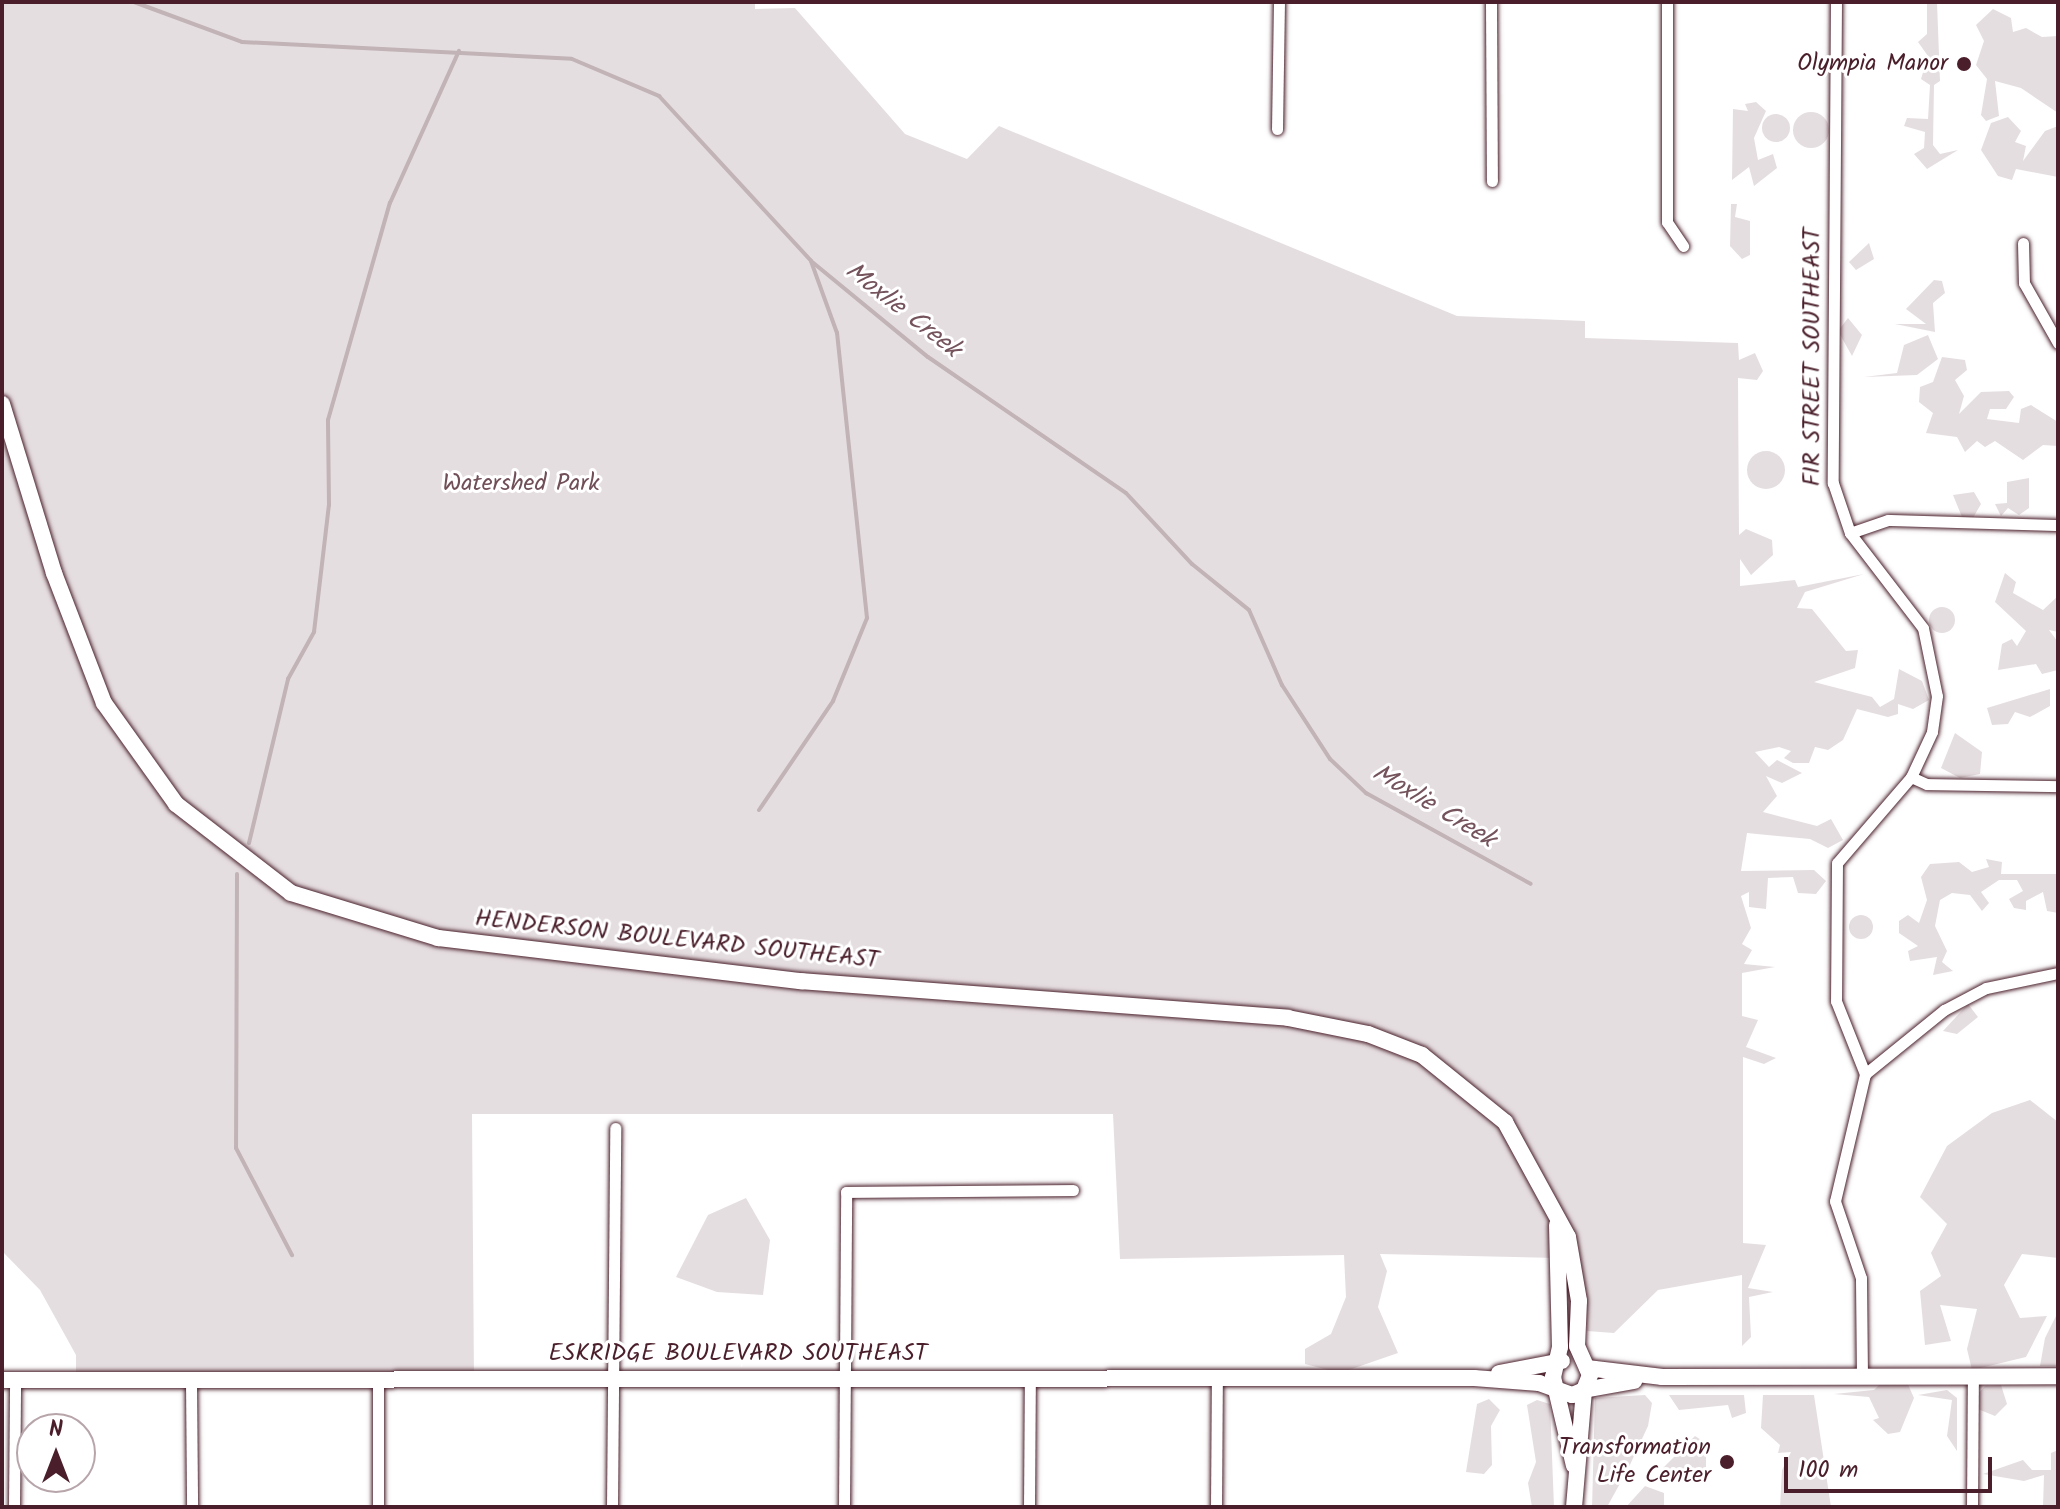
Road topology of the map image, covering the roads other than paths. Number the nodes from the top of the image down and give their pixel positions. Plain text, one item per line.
1 (1279, 2) edge
2 (1491, 2) edge
3 (1667, 2) edge
4 (1836, 2) edge
5 (1277, 129) dead end
6 (1492, 181) dead end
7 (2023, 243) dead end
8 (1683, 246) dead end
9 (2058, 343) edge
10 (2, 404) edge
11 (2058, 525) edge
12 (1850, 533) junction
13 (1911, 777) junction
14 (2058, 786) edge
15 (2058, 973) edge
16 (1865, 1074) junction
17 (615, 1128) dead end
18 (1073, 1190) dead end
19 (1557, 1225) junction
20 (1557, 1366) junction
21 (1586, 1366) junction
22 (1862, 1376) junction
23 (2058, 1376) edge
24 (842, 1377) junction
25 (1030, 1377) junction
26 (1217, 1377) junction
27 (1662, 1377) junction
28 (1973, 1377) junction
29 (611, 1378) junction
30 (1474, 1378) junction
31 (8, 1380) edge
32 (378, 1380) junction
33 (191, 1381) junction
34 (1556, 1387) junction
35 (1584, 1390) junction
36 (1574, 1466) junction
37 (14, 1507) edge
38 (192, 1507) edge
39 (378, 1507) edge
40 (612, 1507) edge
41 (844, 1507) edge
42 (1029, 1507) edge
43 (1216, 1507) edge
44 (1574, 1507) edge
45 (1972, 1507) edge

1 - 5 street
2 - 6 street
3 - 8 street
4 - 12 street, FIR STREET SOUTHEAST
7 - 9 street
10 - 19 main road, HENDERSON BOULEVARD SOUTHEAST
11 - 12 street
12 - 13 street, FIR STREET SOUTHEAST
13 - 14 street
13 - 16 street, FIR STREET SOUTHEAST
15 - 16 street
16 - 22 street
17 - 29 street
18 - 24 street
19 - 20 main road, HENDERSON BOULEVARD SOUTHEAST
19 - 21 main road, HENDERSON BOULEVARD SOUTHEAST
20 - 21 main road
20 - 30 main road, ESKRIDGE BOULEVARD SOUTHEAST
20 - 34 main road
21 - 27 main road
21 - 35 main road
22 - 27 main road
22 - 28 main road
23 - 28 main road
24 - 25 main road, ESKRIDGE BOULEVARD SOUTHEAST
24 - 29 main road, ESKRIDGE BOULEVARD SOUTHEAST
24 - 41 street
25 - 26 main road, ESKRIDGE BOULEVARD SOUTHEAST
25 - 42 street
26 - 30 main road, ESKRIDGE BOULEVARD SOUTHEAST
26 - 43 street
27 - 35 main road
28 - 45 street
29 - 32 main road, ESKRIDGE BOULEVARD SOUTHEAST
29 - 40 street
30 - 34 main road, ESKRIDGE BOULEVARD SOUTHEAST
31 - 33 main road, ESKRIDGE BOULEVARD SOUTHEAST
31 - 37 street
32 - 33 main road, ESKRIDGE BOULEVARD SOUTHEAST
32 - 39 street
33 - 38 street
34 - 35 main road
34 - 36 main road
35 - 36 main road
36 - 44 main road

